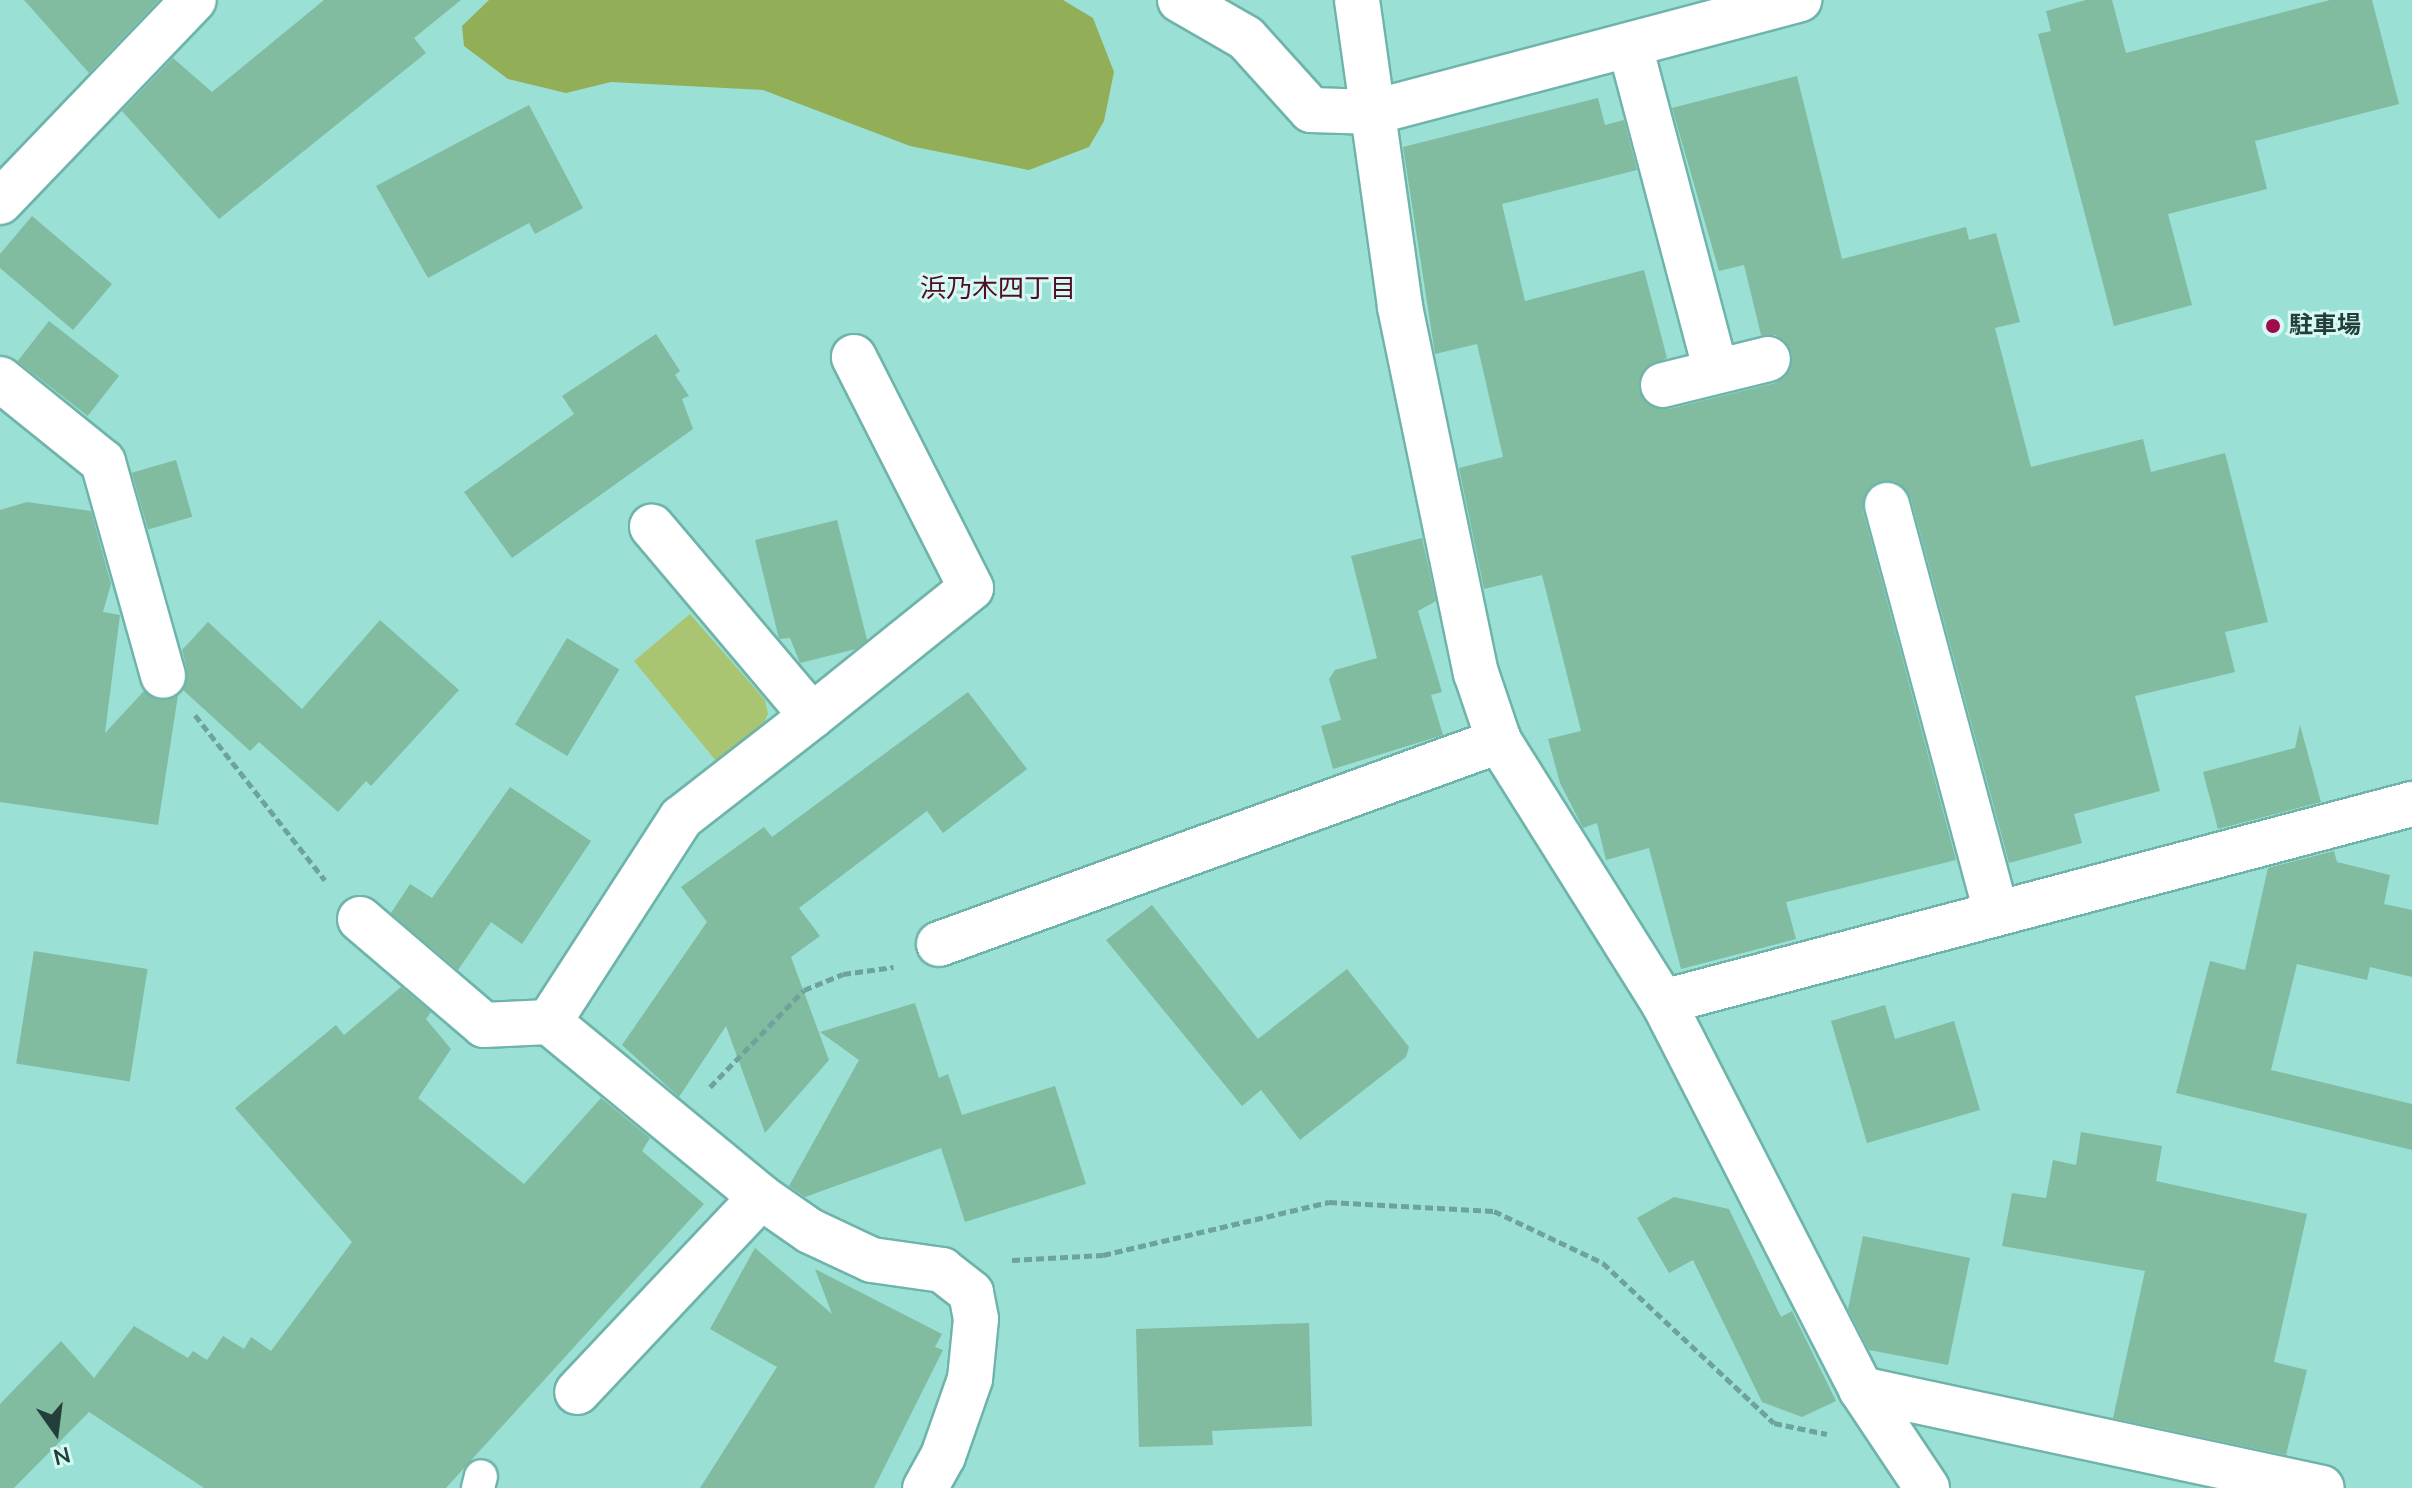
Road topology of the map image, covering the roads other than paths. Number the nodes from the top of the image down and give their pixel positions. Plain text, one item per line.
1 (194, 0) edge
2 (1180, 0) edge
3 (1357, 0) edge
4 (1799, 0) edge
5 (1630, 46) junction
6 (1374, 112) junction
7 (0, 202) edge
8 (854, 357) dead end
9 (1768, 359) dead end
10 (1716, 371) junction
11 (0, 379) edge
12 (1663, 385) dead end
13 (1887, 505) dead end
14 (652, 527) dead end
15 (163, 676) road end
16 (812, 716) junction
17 (1499, 741) junction
18 (2412, 804) edge
19 (1996, 913) junction
20 (360, 919) road end
21 (939, 944) road end
22 (1663, 1002) junction
23 (549, 1022) junction
24 (761, 1197) junction
25 (1861, 1389) junction
26 (577, 1392) dead end
27 (925, 1488) edge
28 (1927, 1488) edge
29 (2321, 1488) edge

1 - 7 street
2 - 6 street
3 - 6 street
4 - 5 street
5 - 6 street
5 - 10 street
6 - 17 street
8 - 16 street
9 - 10 street
10 - 12 street
11 - 15 street
13 - 19 street
14 - 16 street
16 - 23 street
17 - 21 street
17 - 22 street
18 - 19 street
19 - 22 street
20 - 23 street
22 - 25 street
23 - 24 street
24 - 26 street
24 - 27 street
25 - 28 street
25 - 29 street

